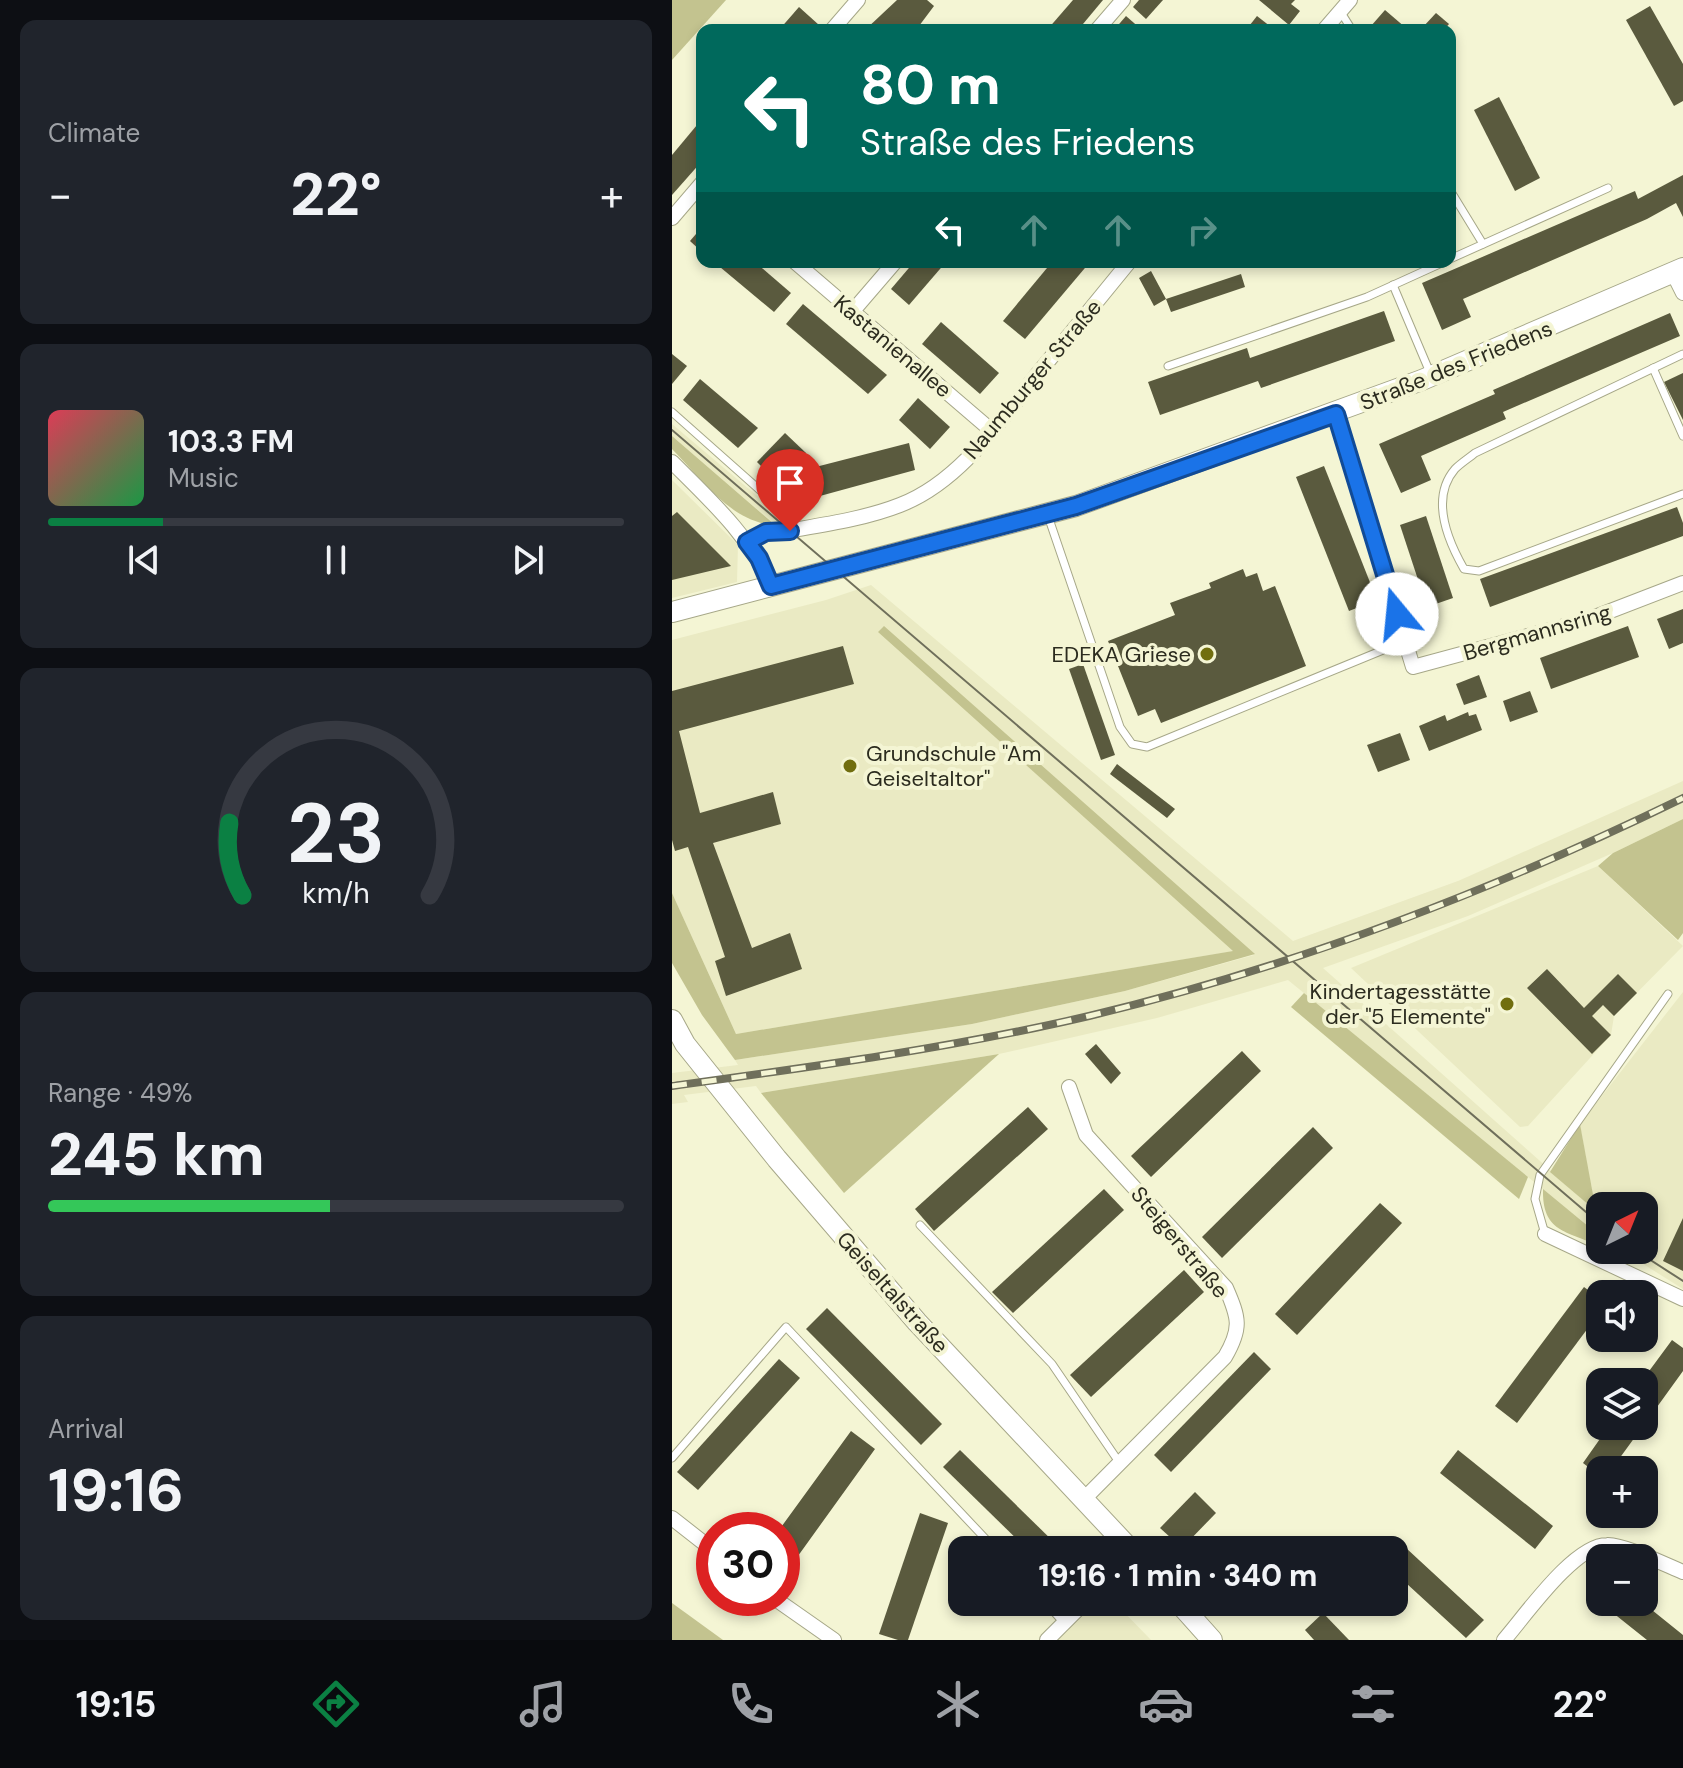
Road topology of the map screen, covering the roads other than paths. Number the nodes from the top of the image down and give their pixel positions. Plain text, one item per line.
1 (858, 0) edge
2 (1123, 0) edge
3 (1345, 6) edge
4 (837, 24) edge
5 (1102, 24) edge
6 (1329, 24) edge
7 (1608, 188) dead end
8 (696, 190) edge
9 (1456, 200) edge
10 (672, 218) edge
11 (1483, 244) junction
12 (1456, 256) edge
13 (802, 268) edge
14 (890, 268) edge
15 (1124, 268) edge
16 (1431, 268) edge
17 (1678, 271) edge
18 (1393, 285) junction
19 (1683, 293) edge
20 (852, 312) junction
21 (1683, 354) edge
22 (1168, 366) dead end
23 (1653, 368) junction
24 (1432, 376) junction
25 (672, 412) edge
26 (1336, 414) junction
27 (992, 431) junction
28 (1683, 436) edge
29 (672, 462) edge
30 (1683, 494) edge
31 (771, 500) dead end
32 (1047, 514) junction
33 (747, 542) junction
34 (1683, 583) edge
35 (771, 586) junction
36 (672, 612) edge
37 (1405, 641) junction
38 (1668, 994) dead end
39 (672, 1020) edge
40 (1069, 1087) dead end
41 (920, 1225) dead end
42 (1545, 1234) joint
43 (1683, 1299) edge
44 (672, 1458) edge
45 (1119, 1462) junction
46 (1085, 1498) junction
47 (672, 1518) edge
48 (983, 1536) edge
49 (1119, 1536) edge
50 (696, 1537) edge
51 (1683, 1572) edge
52 (800, 1616) edge
53 (1058, 1616) edge
54 (1071, 1616) edge
55 (1191, 1616) edge
56 (1064, 1623) junction
57 (834, 1640) edge
58 (1047, 1640) edge
59 (1212, 1640) edge
60 (1504, 1640) edge

1 - 4 street
2 - 5 street
3 - 6 street
7 - 11 lane
8 - 10 street
9 - 11 lane
11 - 12 lane
13 - 20 street, Kastanienallee
14 - 20 street
15 - 27 street, Naumburger Straße
16 - 18 lane
17 - 19 street
17 - 24 street, Straße des Friedens
18 - 22 lane
18 - 24 lane
20 - 27 street, Kastanienallee
21 - 23 lane
23 - 28 lane
23 - 30 lane
24 - 26 street, Straße des Friedens
25 - 31 lane
26 - 32 street, Straße des Friedens
26 - 37 street, Bergmannsring
27 - 33 street, Naumburger Straße
29 - 33 street
32 - 35 street, Straße des Friedens
32 - 37 lane
33 - 35 street
34 - 37 street, Bergmannsring
35 - 36 street, Straße des Friedens
38 - 42 lane
39 - 46 street, Geiseltalstraße
40 - 45 street, Steigerstraße
41 - 45 lane
42 - 43 street
44 - 48 lane
45 - 46 street, Steigerstraße
46 - 49 street, Geiseltalstraße
47 - 50 street
51 - 60 street
52 - 57 street
53 - 56 lane
54 - 56 street
55 - 59 street
56 - 58 street

